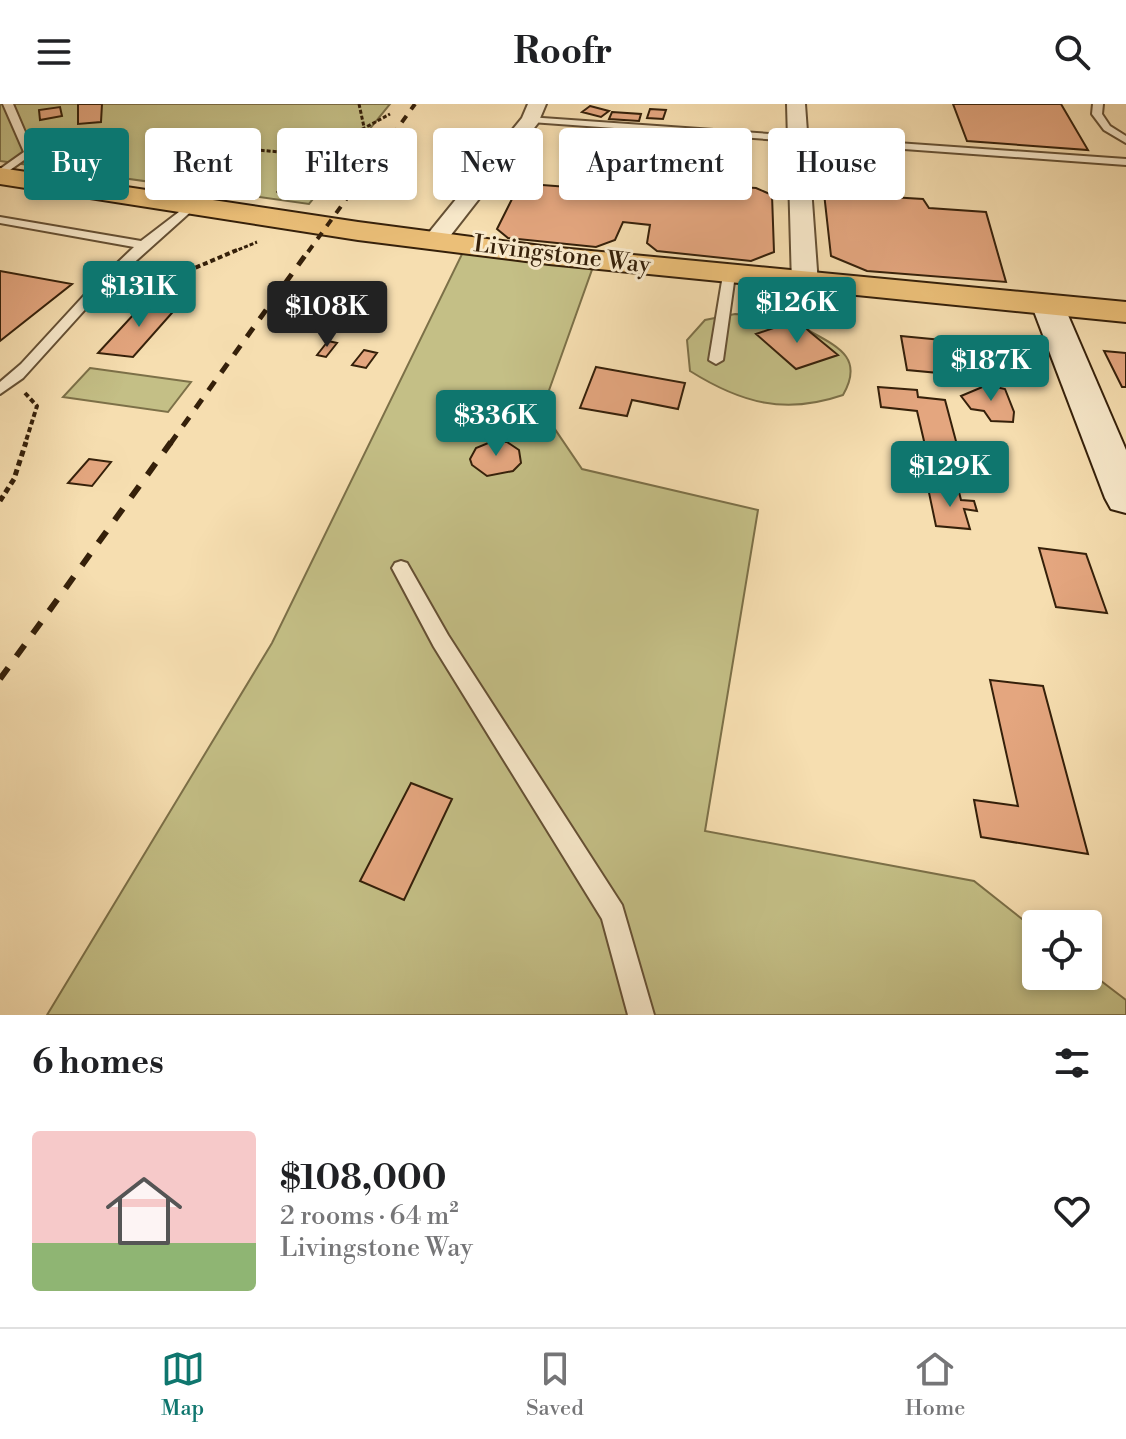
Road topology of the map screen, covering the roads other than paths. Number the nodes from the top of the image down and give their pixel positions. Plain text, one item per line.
1 (8, 104) edge
2 (796, 104) edge
3 (1098, 104) edge
4 (535, 111) edge
5 (798, 128) edge
6 (768, 137) edge
7 (1126, 140) edge
8 (905, 147) edge
9 (1126, 162) edge
10 (0, 175) edge
11 (802, 200) edge
12 (192, 205) junction
13 (0, 220) edge
14 (435, 240) junction
15 (142, 245) junction
16 (729, 275) junction
17 (805, 284) junction
18 (1048, 306) junction
19 (1126, 312) edge
20 (716, 360) dead end
21 (0, 389) edge
22 (1116, 448) edge
23 (1126, 498) edge
24 (401, 568) dead end
25 (641, 1015) edge

1 - 10 lane
2 - 5 street
3 - 7 lane
4 - 6 lane
4 - 14 street
8 - 9 lane
10 - 12 highway, Livingstone Way
11 - 17 street
12 - 14 highway, Livingstone Way
12 - 15 lane
13 - 15 lane
14 - 16 highway, Livingstone Way
15 - 21 lane
16 - 17 highway, Livingstone Way
16 - 20 lane
17 - 18 highway, Livingstone Way
18 - 19 highway, Livingstone Way
18 - 22 street
22 - 23 street
24 - 25 lane

